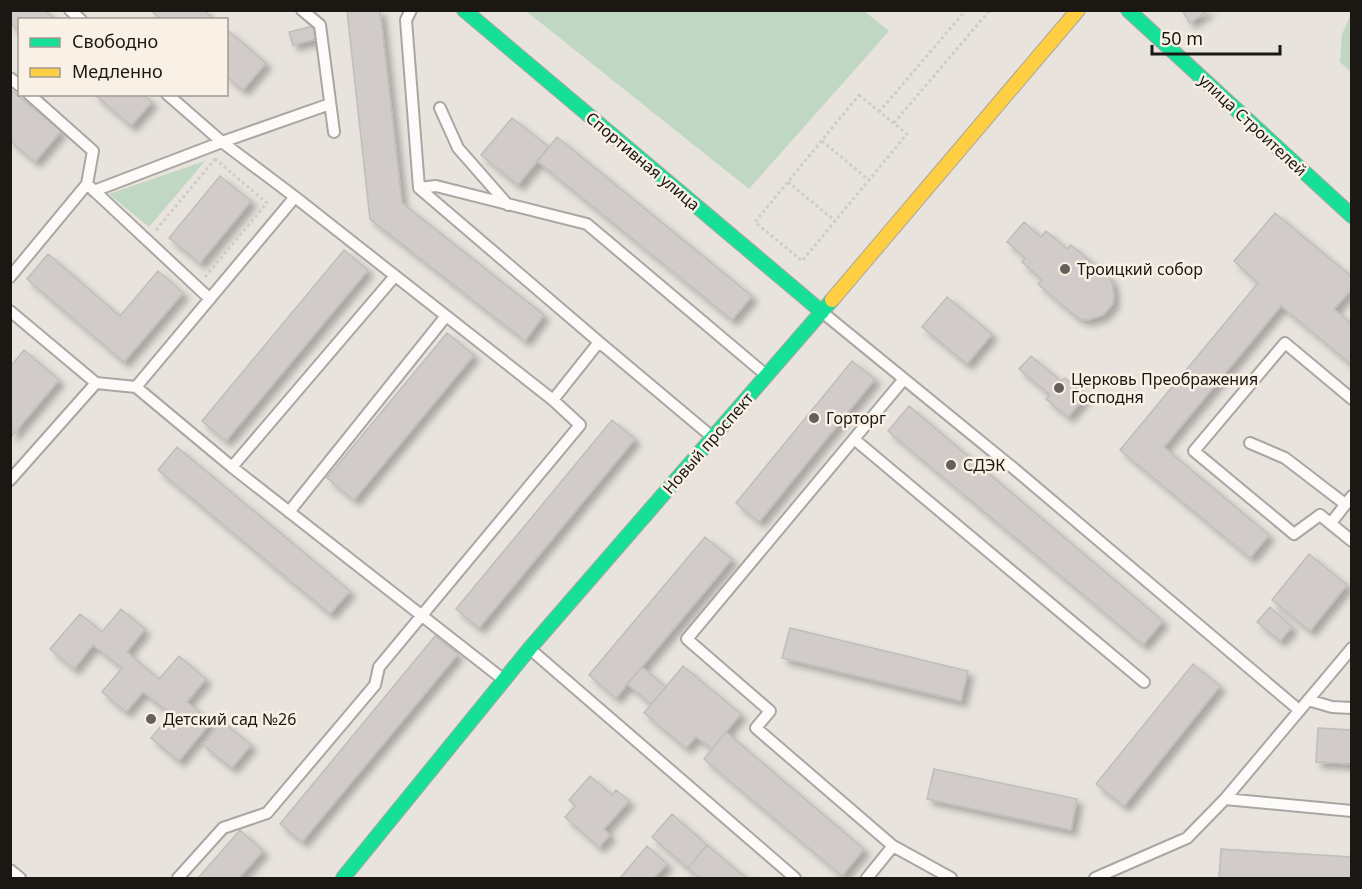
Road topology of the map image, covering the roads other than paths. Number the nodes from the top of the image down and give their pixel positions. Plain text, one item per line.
1 (302, 10) edge
2 (411, 10) edge
3 (464, 10) edge
4 (1077, 10) edge
5 (1128, 10) edge
6 (31, 96) edge
7 (169, 96) edge
8 (330, 104) junction
9 (440, 108) dead end
10 (334, 132) dead end
11 (222, 142) junction
12 (90, 187) junction
13 (419, 188) junction
14 (296, 197) junction
15 (508, 205) junction
16 (1352, 216) edge
17 (395, 276) junction
18 (10, 277) edge
19 (210, 299) junction
20 (10, 311) edge
21 (822, 312) junction
22 (446, 316) junction
23 (599, 342) junction
24 (766, 375) junction
25 (903, 379) junction
26 (96, 383) junction
27 (136, 387) junction
28 (1352, 399) edge
29 (553, 400) junction
30 (713, 438) junction
31 (854, 439) junction
32 (1250, 443) dead end
33 (232, 467) junction
34 (13, 472) edge
35 (1348, 500) edge
36 (289, 512) junction
37 (1331, 523) junction
38 (1352, 541) edge
39 (422, 616) junction
40 (530, 648) junction
41 (1352, 648) edge
42 (504, 680) junction
43 (1144, 682) dead end
44 (1308, 700) junction
45 (1352, 708) edge
46 (1299, 710) junction
47 (1225, 799) junction
48 (1352, 811) edge
49 (893, 846) junction
50 (10, 870) edge
51 (20, 879) edge
52 (178, 879) edge
53 (343, 879) edge
54 (795, 879) edge
55 (867, 879) edge
56 (951, 879) edge
57 (1095, 879) edge

1 - 8 lane
2 - 13 lane
3 - 21 street, Спортивная улица
4 - 21 street, Новый проспект
5 - 16 street, улица Строителей
6 - 12 lane
7 - 11 lane
8 - 10 lane
8 - 11 lane
9 - 15 lane
11 - 12 lane
11 - 14 lane
12 - 18 lane
12 - 19 lane
13 - 15 lane
13 - 23 lane
14 - 17 lane
14 - 19 lane
15 - 24 lane
17 - 22 lane
17 - 33 lane
19 - 27 lane
20 - 26 lane
21 - 24 street, Новый проспект
21 - 25 lane
22 - 29 lane
22 - 36 lane
23 - 29 lane
23 - 30 lane
24 - 30 street, Новый проспект
25 - 31 lane
25 - 46 lane
26 - 27 lane
26 - 34 lane
27 - 33 lane
28 - 37 lane
29 - 39 lane
30 - 40 street, Новый проспект
31 - 43 lane
31 - 49 lane
32 - 35 lane
33 - 36 lane
35 - 37 lane
36 - 39 lane
37 - 38 lane
39 - 42 lane
39 - 52 lane
40 - 42 street, Новый проспект
40 - 54 lane
41 - 44 lane
42 - 53 street, Новый проспект
44 - 45 lane
44 - 46 lane
46 - 47 lane
47 - 48 lane
47 - 57 lane
49 - 55 lane
49 - 56 lane
50 - 51 lane

